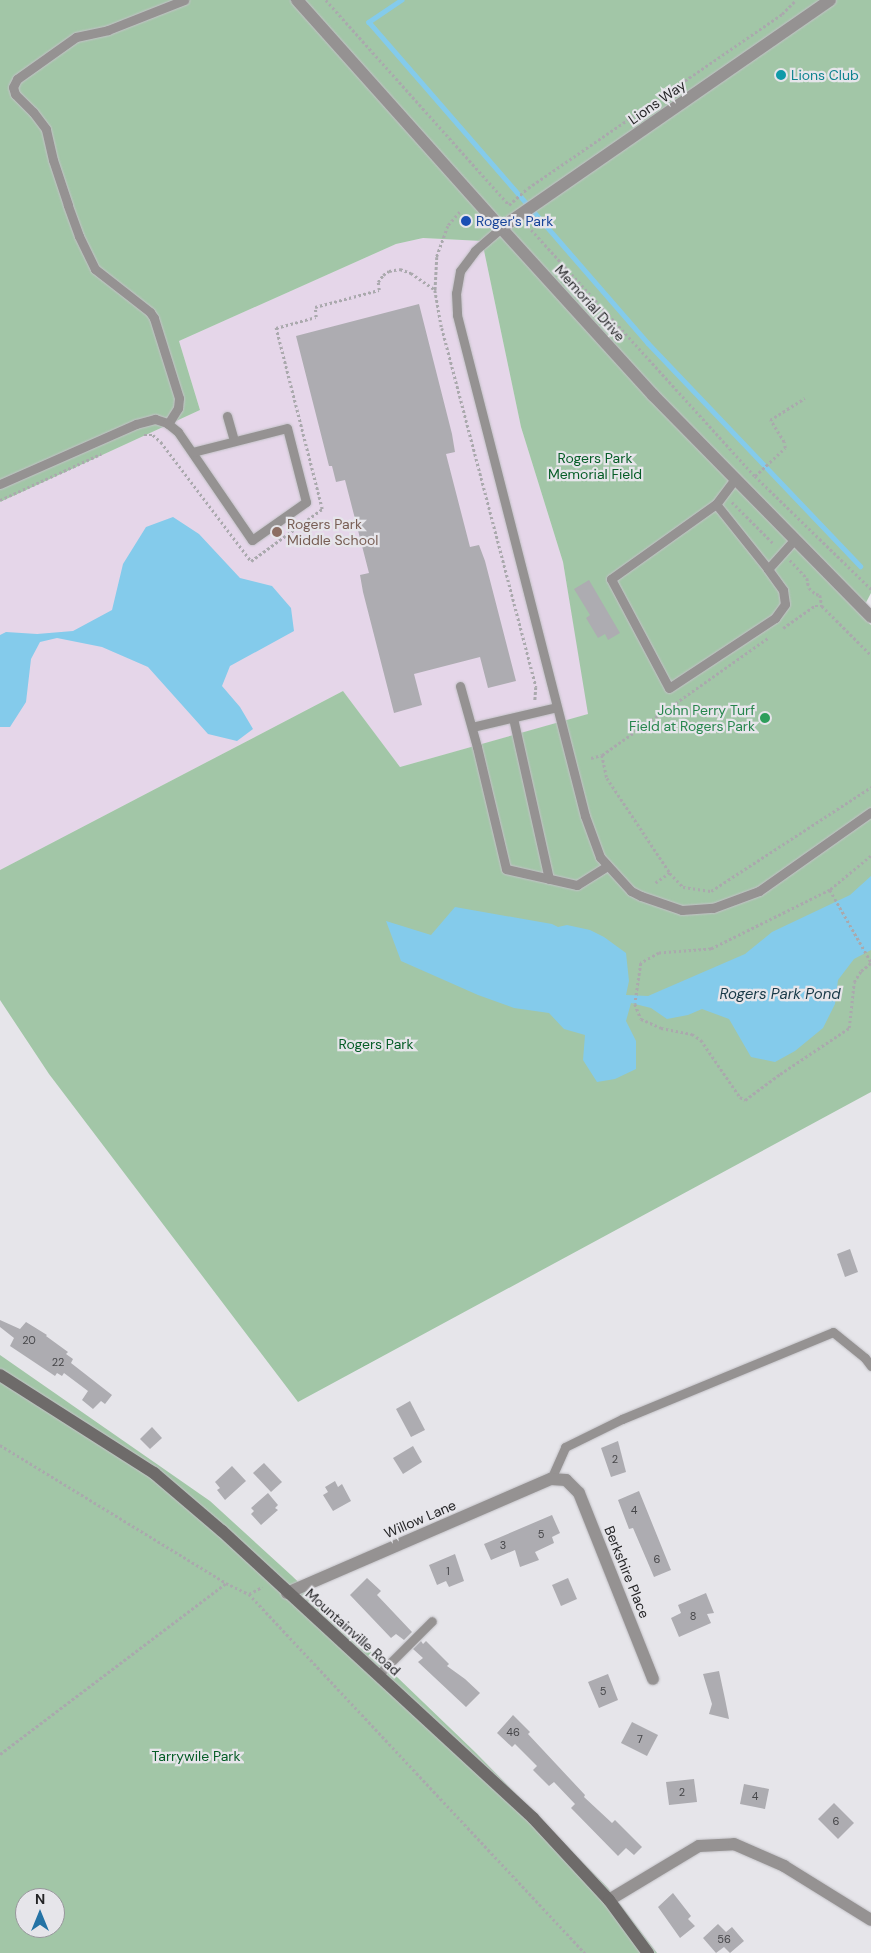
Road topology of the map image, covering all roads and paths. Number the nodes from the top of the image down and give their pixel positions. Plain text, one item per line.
1 (184, 0) edge
2 (298, 0) edge
3 (326, 0) edge
4 (796, 0) edge
5 (821, 2) edge
6 (460, 212) dead end
7 (528, 226) dead end
8 (501, 228) junction
9 (805, 398) dead end
10 (228, 416) dead end
11 (168, 424) junction
12 (234, 441) junction
13 (193, 452) junction
14 (754, 476) junction
15 (735, 479) junction
16 (0, 484) edge
17 (716, 504) junction
18 (794, 540) junction
19 (768, 569) junction
20 (871, 589) edge
21 (871, 617) edge
22 (871, 655) edge
23 (460, 686) dead end
24 (534, 702) dead end
25 (557, 707) junction
26 (513, 718) junction
27 (472, 728) junction
28 (602, 755) junction
29 (591, 758) dead end
30 (871, 787) edge
31 (871, 812) edge
32 (871, 856) edge
33 (608, 866) junction
34 (670, 873) junction
35 (549, 879) junction
36 (654, 884) dead end
37 (830, 890) junction
38 (871, 962) edge
39 (871, 1366) edge
40 (0, 1375) edge
41 (0, 1445) edge
42 (551, 1478) junction
43 (226, 1583) junction
44 (287, 1593) junction
45 (432, 1621) dead end
46 (378, 1675) junction
47 (653, 1680) dead end
48 (0, 1754) edge
49 (609, 1900) junction
50 (871, 1920) edge
51 (584, 1953) edge
52 (648, 1953) edge

1 - 11 lane
2 - 8 street, Memorial Drive
3 - 4 path
5 - 8 street, Lions Way
6 - 24 path
7 - 14 path
8 - 15 street, Memorial Drive
8 - 25 lane
9 - 14 path
10 - 12 lane
11 - 13 lane
11 - 16 lane
12 - 13 lane
12 - 13 lane
14 - 20 path
15 - 17 lane
15 - 18 street, Memorial Drive
17 - 19 lane
17 - 19 lane
18 - 19 lane
18 - 21 street, Memorial Drive
22 - 28 path
23 - 27 lane
25 - 26 lane
25 - 33 lane
26 - 27 lane
26 - 35 lane
27 - 35 lane
28 - 29 path
28 - 34 path
30 - 34 path
31 - 33 lane
32 - 37 path
33 - 35 lane
34 - 36 path
37 - 38 path
37 - 38 path
39 - 42 lane
40 - 44 street, Mountainville Road
41 - 43 path
42 - 44 street, Willow Lane
42 - 47 street, Berkshire Place
43 - 48 path
43 - 51 path
44 - 46 street, Mountainville Road
45 - 46 lane
46 - 49 street, Mountainville Road
49 - 50 street
49 - 52 street, Mountainville Road

